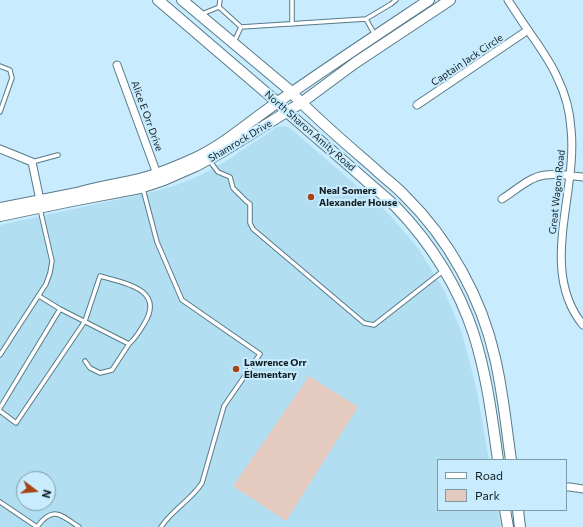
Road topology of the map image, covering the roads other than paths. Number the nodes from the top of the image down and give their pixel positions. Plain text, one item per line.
1 (158, 0) edge
2 (182, 0) edge
3 (220, 0) edge
4 (292, 0) edge
5 (396, 0) edge
6 (429, 0) edge
7 (450, 0) edge
8 (508, 0) edge
9 (219, 7) junction
10 (200, 15) junction
11 (366, 19) junction
12 (292, 24) junction
13 (241, 27) junction
14 (528, 30) junction
15 (375, 36) junction
16 (234, 43) junction
17 (117, 64) dead end
18 (0, 66) edge
19 (292, 93) junction
20 (277, 102) junction
21 (301, 102) junction
22 (417, 106) dead end
23 (0, 112) edge
24 (287, 112) junction
25 (0, 149) edge
26 (58, 155) dead end
27 (207, 156) junction
28 (32, 162) junction
29 (157, 174) junction
30 (570, 176) junction
31 (583, 176) edge
32 (143, 187) junction
33 (502, 199) dead end
34 (40, 204) junction
35 (0, 208) edge
36 (0, 216) edge
37 (444, 270) junction
38 (39, 296) junction
39 (60, 309) junction
40 (85, 321) junction
41 (583, 325) edge
42 (129, 344) junction
43 (0, 355) edge
44 (85, 361) dead end
45 (0, 408) edge
46 (0, 411) edge
47 (494, 432) junction
48 (498, 459) edge
49 (503, 459) edge
50 (511, 459) edge
51 (567, 487) edge
52 (583, 489) edge
53 (0, 502) edge
54 (505, 511) edge
55 (518, 511) edge
56 (74, 526) edge
57 (37, 527) edge
58 (79, 527) edge
59 (161, 527) edge
60 (508, 527) edge
61 (520, 527) edge

1 - 20 main road, North Sharon Amity Road
2 - 10 main road, North Sharon Amity Road
3 - 9 lane
4 - 12 lane
5 - 11 lane
6 - 15 main road, Shamrock Drive
7 - 21 main road, Shamrock Drive
8 - 14 street, Great Wagon Road
9 - 10 lane
9 - 13 lane
10 - 16 main road, North Sharon Amity Road
11 - 12 lane
11 - 15 lane
12 - 13 lane
13 - 16 lane
14 - 22 street, Captain Jack Circle
14 - 30 street, Great Wagon Road
15 - 19 main road, Shamrock Drive
16 - 19 main road, North Sharon Amity Road
17 - 29 street, Alice E Orr Drive
18 - 23 lane
19 - 20 main road, Shamrock Drive
19 - 21 main road, North Sharon Amity Road
20 - 24 main road, North Sharon Amity Road
20 - 27 main road, Shamrock Drive
21 - 24 main road, Shamrock Drive
21 - 50 main road, North Sharon Amity Road
24 - 27 main road, Shamrock Drive
24 - 37 main road, North Sharon Amity Road
25 - 28 street
26 - 28 lane
27 - 29 main road, Shamrock Drive
27 - 32 main road, Shamrock Drive
27 - 37 lane
28 - 34 street
29 - 34 main road, Shamrock Drive
30 - 31 street
30 - 33 street
30 - 41 street, Great Wagon Road
32 - 34 main road, Shamrock Drive
32 - 59 lane
34 - 35 main road, Shamrock Drive
34 - 36 main road, Shamrock Drive
34 - 38 lane
37 - 47 main road, North Sharon Amity Road
38 - 39 lane
38 - 43 lane
39 - 40 lane
39 - 45 lane
40 - 42 lane
40 - 42 lane
40 - 46 lane
42 - 44 lane
47 - 48 main road, North Sharon Amity Road
47 - 49 main road
51 - 52 street
53 - 57 lane
54 - 60 main road
55 - 61 main road
56 - 57 lane
56 - 58 lane

